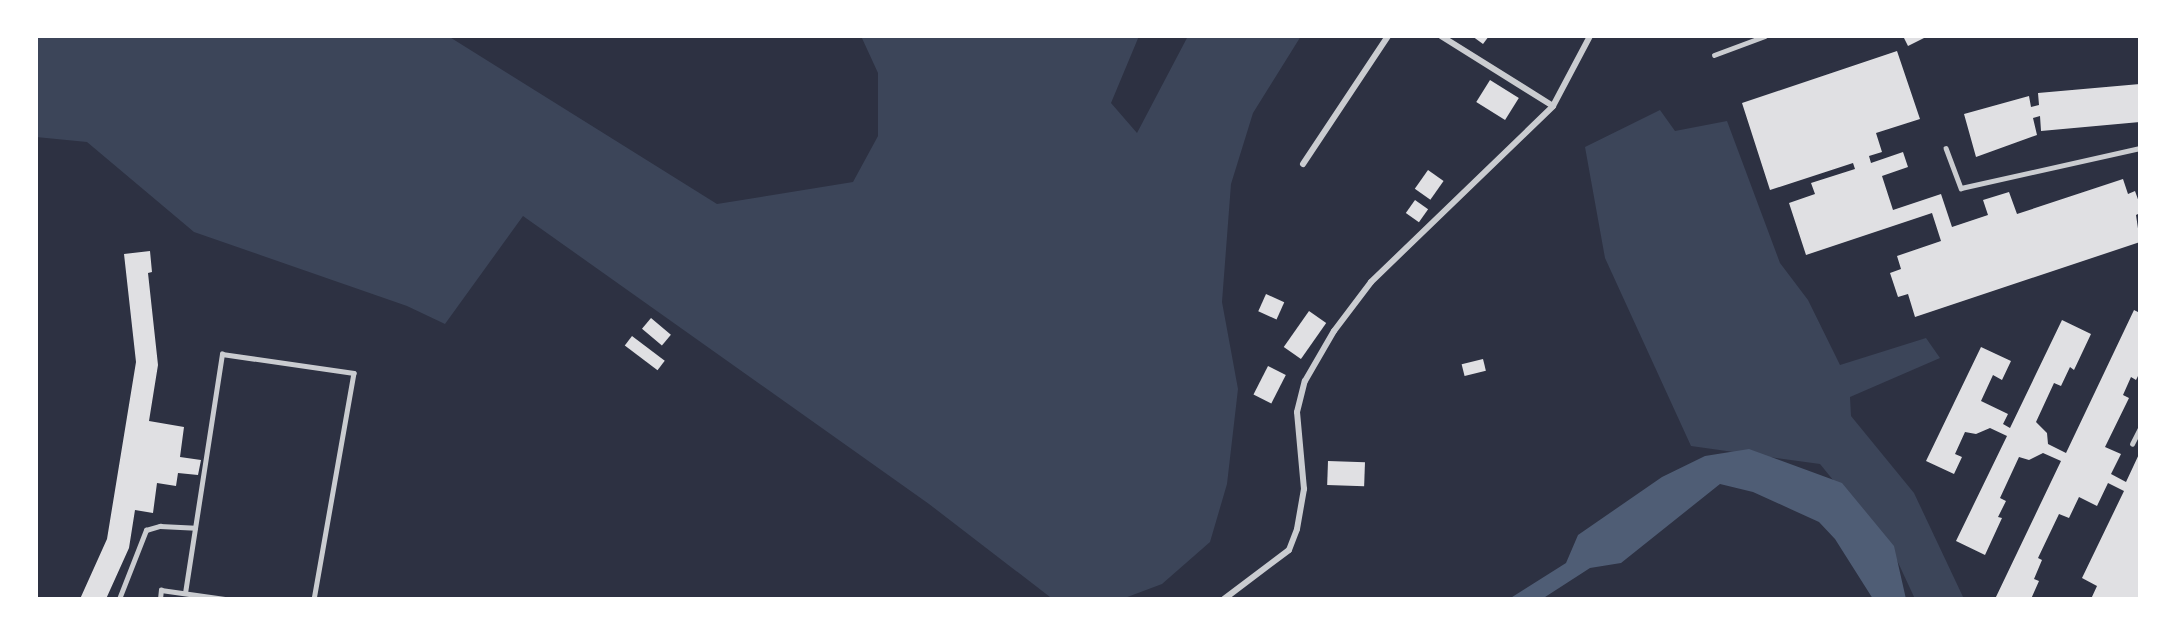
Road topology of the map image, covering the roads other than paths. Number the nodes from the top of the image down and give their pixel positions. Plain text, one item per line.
1 (1388, 36) edge
2 (1441, 36) edge
3 (1590, 36) edge
4 (1765, 36) edge
5 (1714, 55) dead end
6 (1553, 106) junction
7 (1946, 148) dead end
8 (2140, 148) edge
9 (1303, 164) dead end
10 (2140, 428) edge
11 (2132, 444) dead end
12 (195, 528) junction
13 (185, 593) junction
14 (119, 599) edge
15 (160, 599) edge
16 (224, 599) edge
17 (314, 599) edge
18 (1224, 599) edge

1 - 9 street
2 - 6 street
3 - 6 street
4 - 5 lane
6 - 18 street
7 - 8 lane
10 - 11 lane
12 - 13 lane
12 - 14 lane
12 - 17 lane
13 - 15 lane
13 - 16 lane

